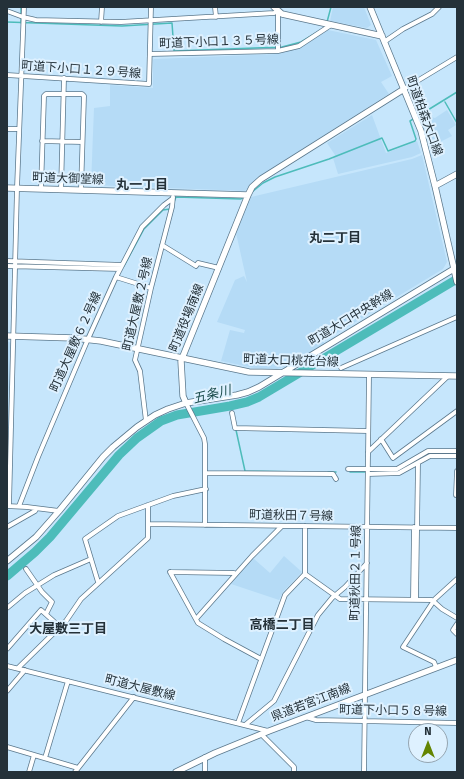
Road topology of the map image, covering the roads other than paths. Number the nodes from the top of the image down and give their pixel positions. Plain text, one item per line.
1 (24, 7) edge
2 (102, 7) edge
3 (151, 7) edge
4 (215, 7) edge
5 (370, 7) edge
6 (439, 7) edge
7 (276, 9) edge
8 (7, 11) edge
9 (23, 17) junction
10 (216, 17) junction
11 (150, 21) junction
12 (101, 22) junction
13 (331, 25) junction
14 (383, 39) junction
15 (278, 51) junction
16 (150, 54) junction
17 (457, 57) edge
18 (7, 75) edge
19 (21, 76) junction
20 (64, 78) junction
21 (404, 89) junction
22 (64, 94) junction
23 (7, 129) edge
24 (19, 129) junction
25 (42, 141) junction
26 (62, 141) junction
27 (82, 142) junction
28 (457, 174) edge
29 (435, 186) junction
30 (7, 188) edge
31 (17, 188) junction
32 (41, 189) junction
33 (61, 190) junction
34 (81, 190) junction
35 (173, 196) junction
36 (248, 196) junction
37 (162, 244) junction
38 (7, 261) edge
39 (15, 264) junction
40 (7, 266) edge
41 (121, 267) junction
42 (219, 268) junction
43 (456, 270) edge
44 (116, 277) junction
45 (457, 282) edge
46 (151, 288) junction
47 (457, 317) edge
48 (10, 336) edge
49 (88, 339) junction
50 (138, 348) junction
51 (182, 358) junction
52 (341, 368) dead end
53 (285, 373) junction
54 (369, 375) junction
55 (448, 376) junction
56 (457, 376) edge
57 (186, 403) junction
58 (457, 411) edge
59 (232, 413) dead end
60 (146, 421) junction
61 (368, 431) junction
62 (381, 439) junction
63 (457, 451) edge
64 (368, 452) junction
65 (457, 456) edge
66 (418, 463) junction
67 (348, 469) dead end
68 (457, 471) edge
69 (368, 472) junction
70 (206, 473) junction
71 (336, 479) dead end
72 (206, 489) junction
73 (456, 495) dead end
74 (148, 505) junction
75 (8, 506) edge
76 (19, 506) junction
77 (36, 509) junction
78 (59, 511) junction
79 (148, 524) junction
80 (205, 525) junction
81 (282, 526) junction
82 (305, 526) junction
83 (7, 527) edge
84 (367, 527) junction
85 (415, 527) junction
86 (457, 528) edge
87 (91, 559) junction
88 (7, 561) edge
89 (366, 563) junction
90 (26, 569) dead end
91 (305, 574) junction
92 (235, 575) junction
93 (457, 579) edge
94 (98, 582) junction
95 (38, 585) junction
96 (335, 596) junction
97 (366, 599) junction
98 (414, 599) junction
99 (434, 601) junction
100 (7, 608) edge
101 (46, 614) junction
102 (457, 618) edge
103 (196, 619) junction
104 (457, 624) edge
105 (60, 627) junction
106 (457, 634) edge
107 (7, 649) edge
108 (262, 658) junction
109 (457, 660) edge
110 (7, 666) edge
111 (436, 667) junction
112 (18, 668) junction
113 (25, 670) junction
114 (68, 681) junction
115 (7, 691) edge
116 (365, 694) junction
117 (134, 697) junction
118 (306, 717) junction
119 (365, 721) junction
120 (457, 722) edge
121 (238, 723) junction
122 (245, 725) junction
123 (269, 731) junction
124 (261, 734) junction
125 (7, 747) edge
126 (34, 755) junction
127 (205, 757) junction
128 (45, 758) junction
129 (76, 770) edge
130 (29, 772) edge
131 (176, 772) edge
132 (205, 772) edge
133 (294, 772) edge
134 (364, 772) edge

1 - 9 street
2 - 12 street
3 - 11 street, 町道下小口１２９号線
4 - 10 street
5 - 14 street, 町道柏森大口線
6 - 14 street
7 - 10 street
7 - 13 street
7 - 15 street
8 - 9 street
9 - 12 street
9 - 19 street
10 - 11 street
11 - 12 street
11 - 16 street, 町道下小口１２９号線
13 - 14 street
13 - 15 street, 町道下小口１３５号線
14 - 21 street, 町道柏森大口線
15 - 16 street, 町道下小口１３５号線
16 - 20 street, 町道下小口１２９号線
17 - 21 street
18 - 19 street, 町道下小口１２９号線
19 - 20 street, 町道下小口１２９号線
19 - 24 street
20 - 22 street
21 - 29 street, 町道柏森大口線
21 - 36 street, 町道役場南線
22 - 25 street
22 - 26 street
22 - 27 street
23 - 24 street
24 - 31 street
25 - 26 street
25 - 32 street
26 - 27 street
26 - 33 street
27 - 34 street
28 - 29 street
29 - 43 street, 町道柏森大口線
30 - 31 street, 町道大御堂線
31 - 32 street, 町道大御堂線
31 - 39 street
32 - 33 street, 町道大御堂線
33 - 34 street, 町道大御堂線
34 - 35 street, 町道大御堂線
35 - 36 street, 町道大御堂線
35 - 37 street, 町道大屋敷２号線
35 - 41 street, 町道大屋敷６２号線
36 - 42 street, 町道役場南線
37 - 42 street
37 - 46 street, 町道大屋敷２号線
38 - 39 street
39 - 40 street
39 - 41 street
39 - 48 street
41 - 44 street, 町道大屋敷６２号線
42 - 51 street, 町道役場南線
43 - 45 street, 町道柏森大口線
43 - 53 street, 町道大口中央幹線
44 - 46 street
44 - 49 street, 町道大屋敷６２号線
46 - 50 street, 町道大屋敷２号線
47 - 52 street
48 - 49 street, 町道大口桃花台線
48 - 75 street
49 - 50 street, 町道大口桃花台線
49 - 76 street, 町道大屋敷６２号線
50 - 51 street, 町道大口桃花台線
50 - 60 street, 町道大屋敷２号線
51 - 53 street, 町道大口桃花台線
51 - 57 street, 町道役場南線
53 - 54 street, 町道大口桃花台線
53 - 57 street, 町道大口中央幹線
54 - 55 street, 町道大口桃花台線
54 - 61 street, 町道秋田２１号線
55 - 56 street, 町道大口桃花台線
55 - 62 street
57 - 60 street
57 - 70 street
58 - 62 street
59 - 61 street
60 - 78 street
61 - 64 street, 町道秋田２１号線
62 - 64 street
63 - 69 street
64 - 69 street, 町道秋田２１号線
65 - 66 street
66 - 69 street
66 - 85 street
67 - 69 street
68 - 73 street
69 - 84 street, 町道秋田２１号線
70 - 71 street
70 - 72 street
72 - 74 street
72 - 80 street
74 - 79 street
74 - 87 street
75 - 76 street
76 - 77 street
77 - 78 street
77 - 83 street
78 - 88 street
79 - 80 street, 町道秋田７号線
79 - 94 street
80 - 81 street, 町道秋田７号線
81 - 82 street, 町道秋田７号線
81 - 92 street
82 - 84 street, 町道秋田７号線
82 - 91 street
84 - 85 street, 町道秋田７号線
84 - 89 street, 町道秋田２１号線
85 - 86 street, 町道秋田７号線
85 - 98 street
87 - 94 street
87 - 95 street
89 - 96 street
89 - 97 street, 町道秋田２１号線
90 - 95 street
91 - 96 street
91 - 108 street
92 - 103 street
92 - 103 street
93 - 99 street
94 - 105 street
95 - 100 street
95 - 101 street
96 - 97 street
96 - 122 street
97 - 98 street
97 - 116 street, 町道秋田２１号線
98 - 99 street
99 - 102 street
99 - 111 street
101 - 105 street
101 - 107 street
103 - 108 street
104 - 106 street
105 - 112 street
108 - 121 street
109 - 111 street, 県道若宮江南線
110 - 112 street, 町道大屋敷線
111 - 116 street, 県道若宮江南線
112 - 113 street, 町道大屋敷線
113 - 114 street, 町道大屋敷線
113 - 115 street
114 - 117 street, 町道大屋敷線
114 - 128 street
116 - 118 street, 県道若宮江南線
116 - 119 street, 町道秋田２１号線
117 - 121 street, 町道大屋敷線
117 - 129 street
118 - 119 street, 町道下小口５８号線
118 - 123 street, 県道若宮江南線
119 - 120 street, 町道下小口５８号線
119 - 134 street, 町道秋田２１号線
121 - 122 street, 町道大屋敷線
122 - 123 street, 町道大屋敷線
123 - 124 street, 県道若宮江南線
124 - 127 street, 県道若宮江南線
124 - 133 street
125 - 126 street
126 - 128 street
126 - 130 street
127 - 131 street, 県道若宮江南線
127 - 132 street
128 - 129 street

